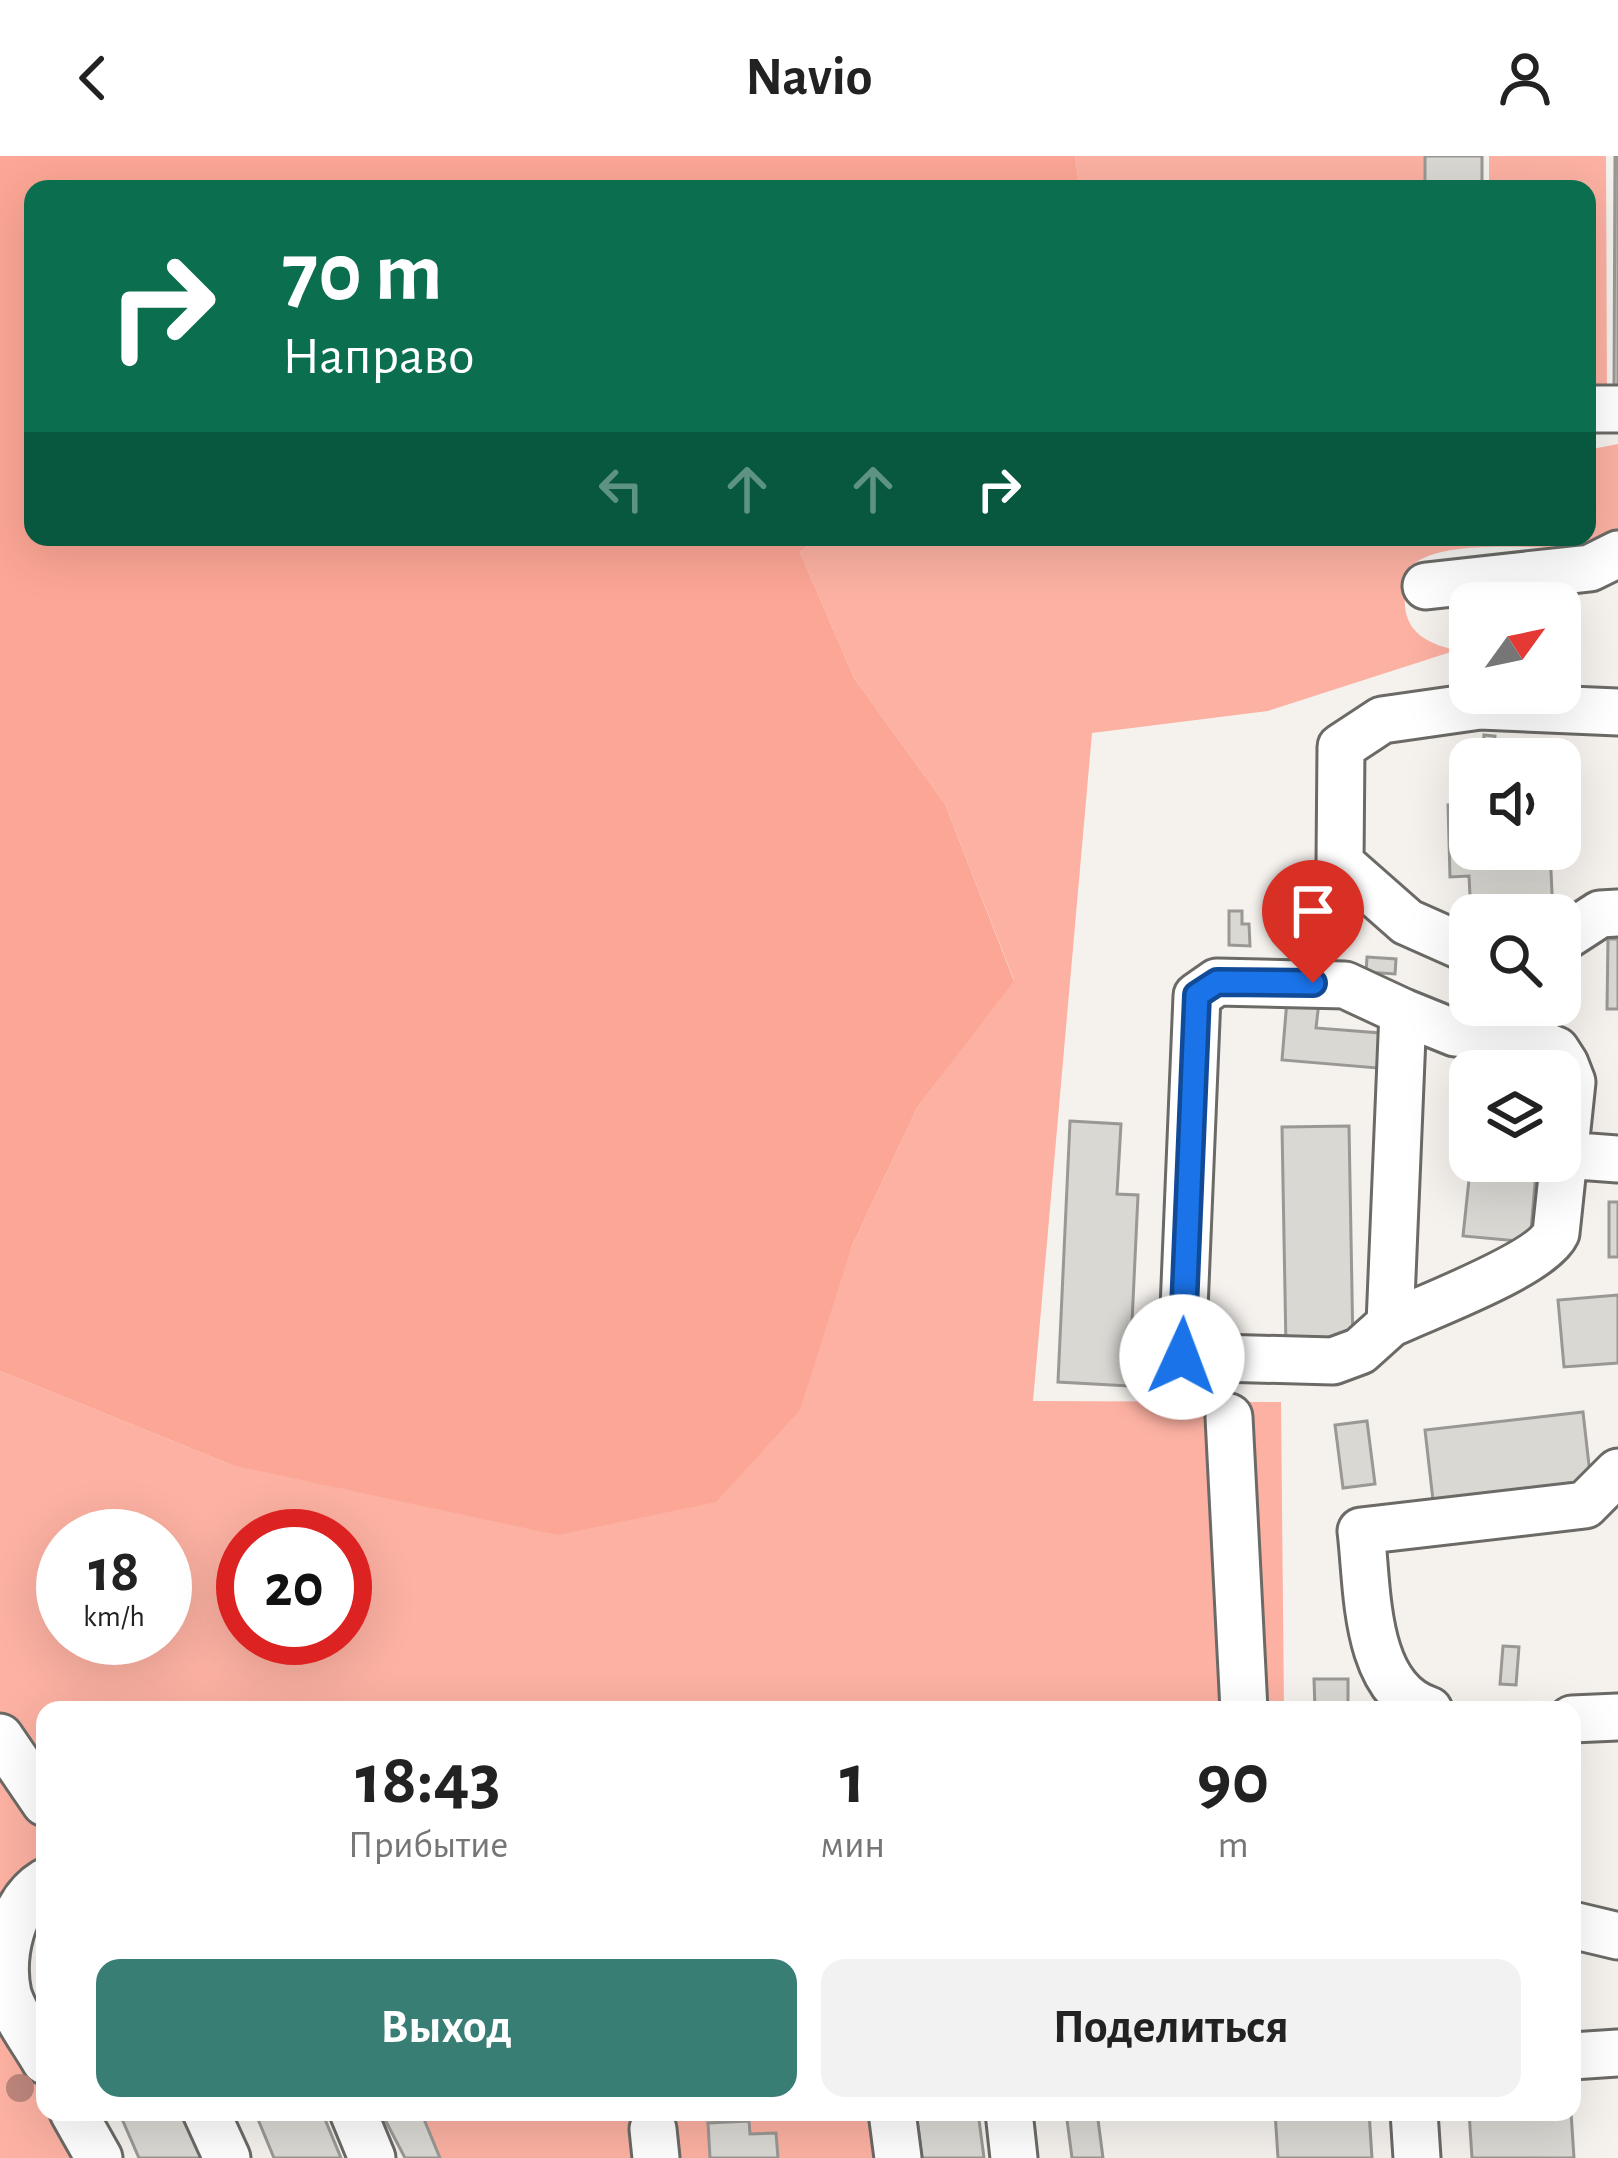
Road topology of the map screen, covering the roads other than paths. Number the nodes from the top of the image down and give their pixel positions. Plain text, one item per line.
1 (1618, 554) edge
2 (1426, 586) dead end
3 (1618, 712) edge
4 (1618, 913) edge
5 (1581, 926) edge
6 (1449, 941) edge
7 (1402, 1012) junction
8 (1554, 1050) edge
9 (1581, 1156) edge
10 (1618, 1159) edge
11 (1561, 1182) edge
12 (1390, 1324) junction
13 (1228, 1417) dead end
14 (1618, 1472) edge
15 (1244, 1701) edge
16 (1409, 1701) edge
17 (1618, 1717) edge
18 (1581, 1719) edge
19 (0, 1737) edge
20 (36, 1790) edge
21 (36, 1891) edge
22 (1581, 1927) edge
23 (1618, 1936) edge
24 (36, 2045) edge
25 (1618, 2053) edge
26 (1581, 2055) edge
27 (78, 2121) edge
28 (210, 2121) edge
29 (357, 2121) edge
30 (893, 2121) edge
31 (1011, 2121) edge
32 (1415, 2121) edge
33 (99, 2158) edge
34 (227, 2158) edge
35 (372, 2158) edge
36 (898, 2158) edge
37 (1014, 2158) edge
38 (1417, 2158) edge

1 - 2 lane
3 - 6 lane
4 - 5 lane
7 - 8 lane
7 - 12 lane
7 - 12 lane
9 - 10 lane
11 - 12 lane
13 - 15 lane
14 - 16 lane
17 - 18 lane
19 - 20 lane
21 - 24 lane
22 - 23 lane
25 - 26 lane
27 - 33 lane
28 - 34 lane
29 - 35 lane
30 - 36 lane
31 - 37 lane
32 - 38 lane

